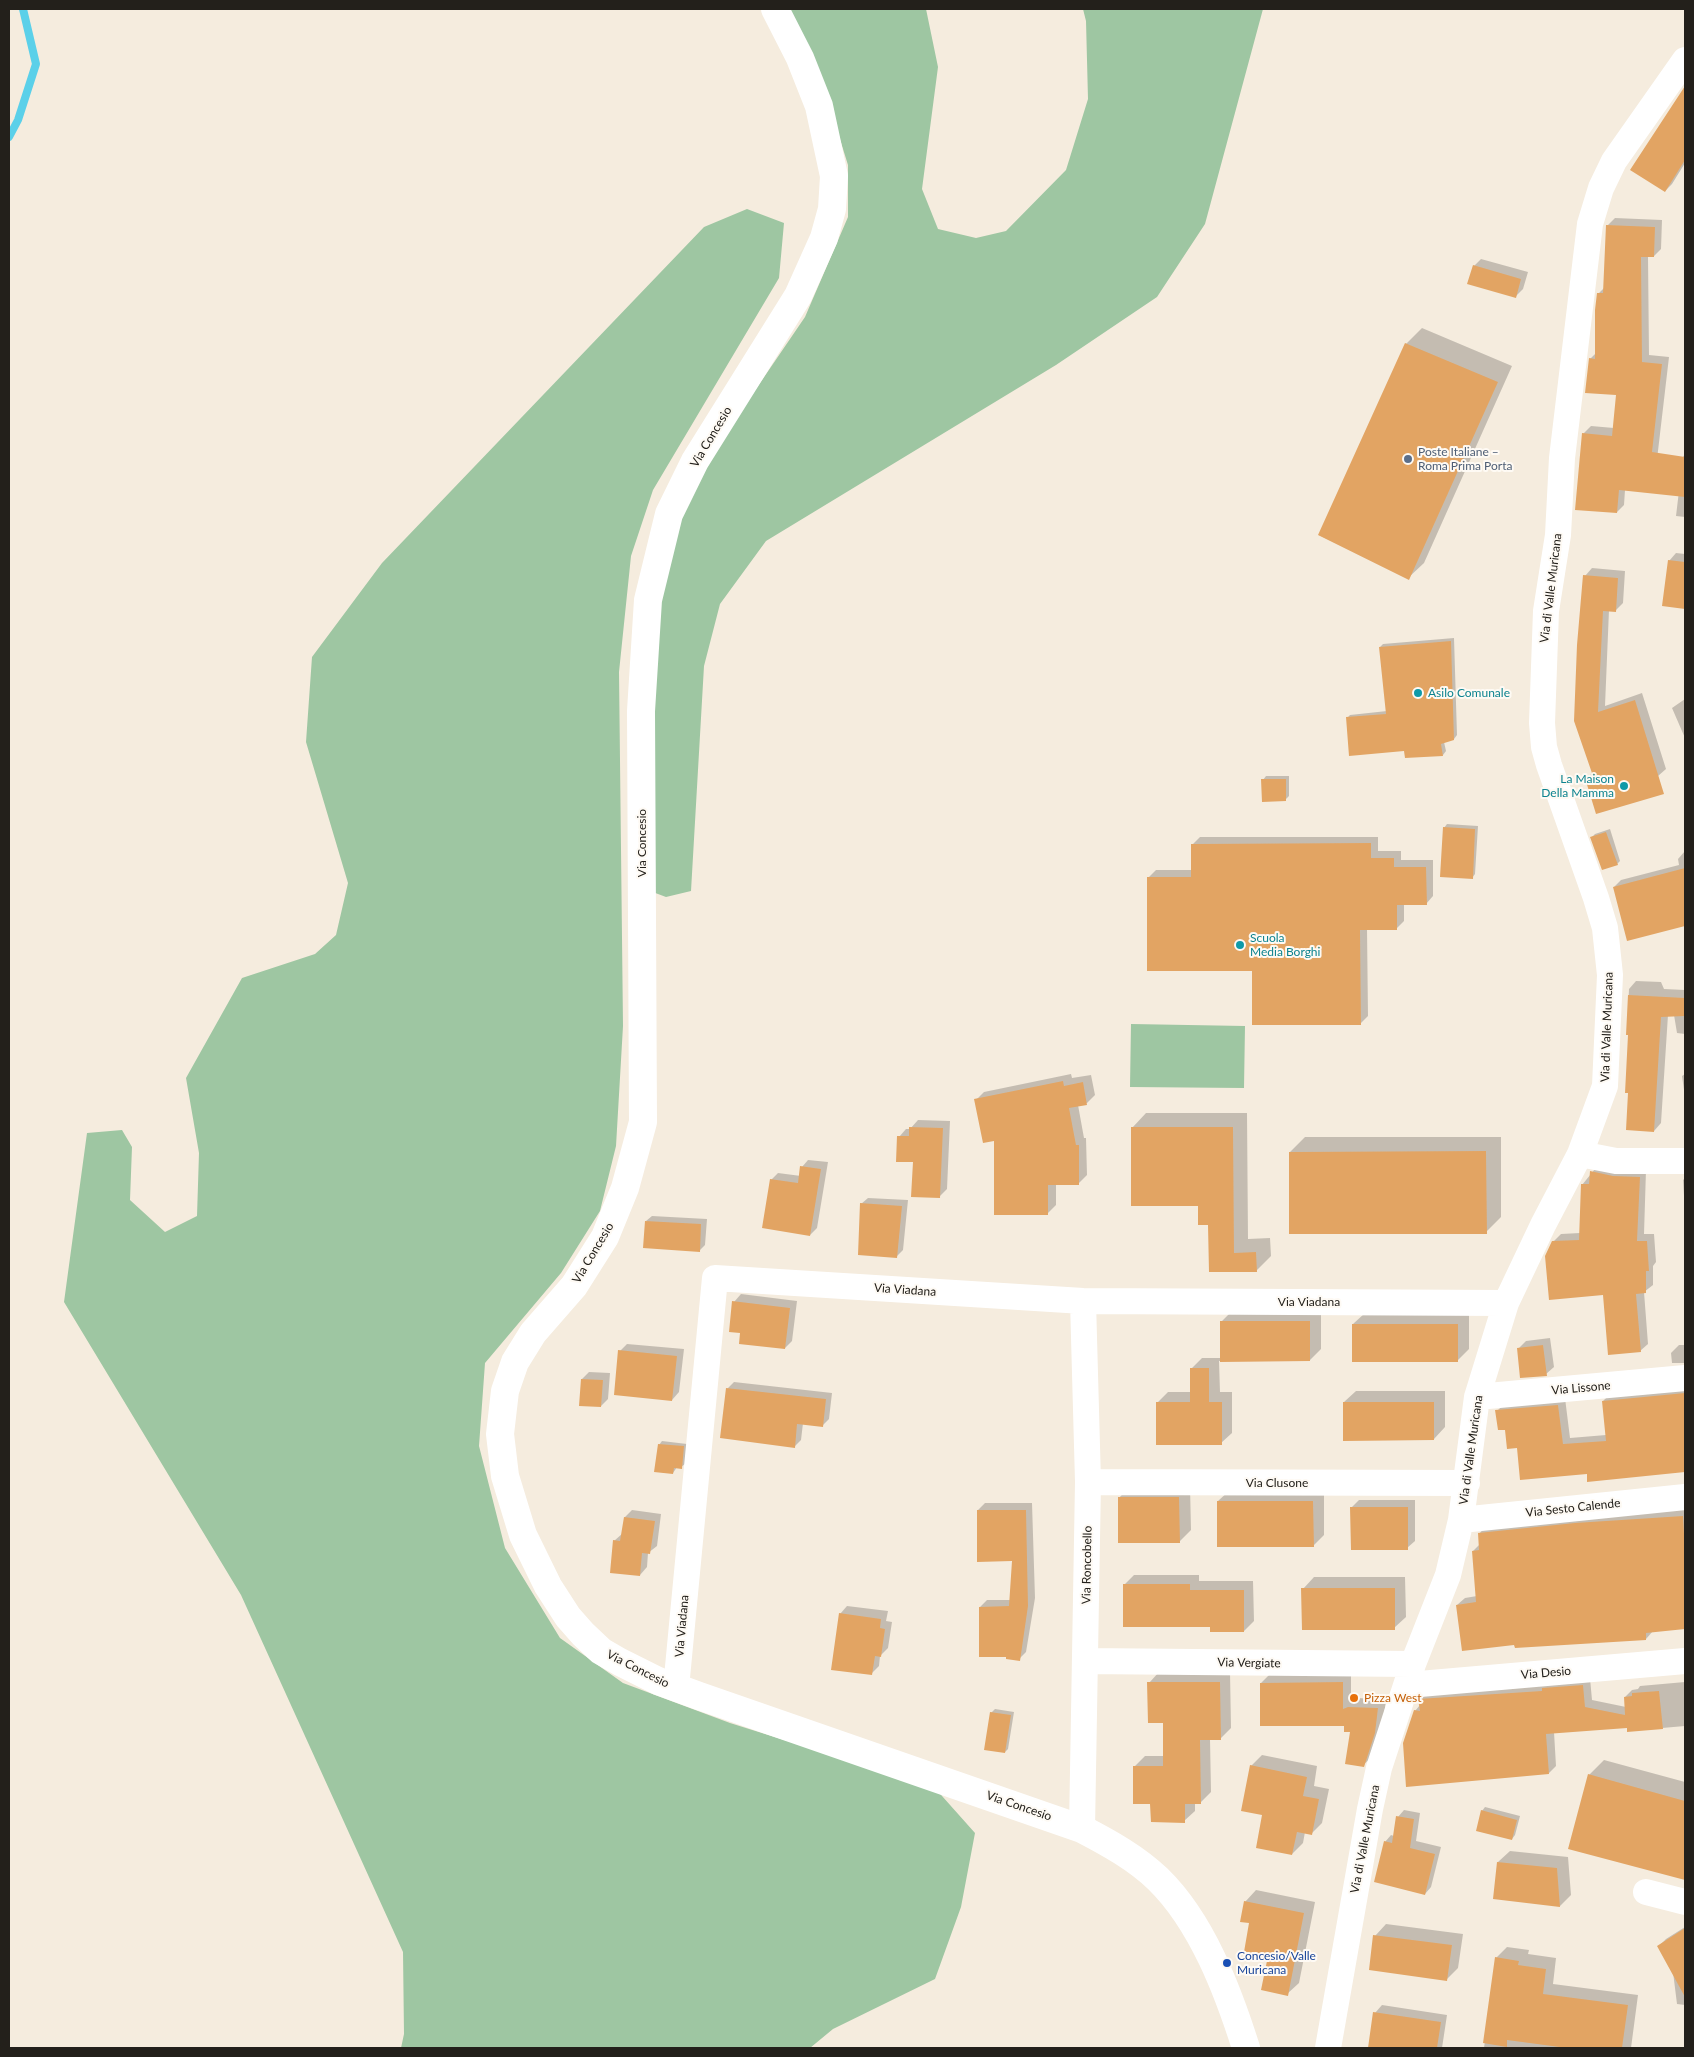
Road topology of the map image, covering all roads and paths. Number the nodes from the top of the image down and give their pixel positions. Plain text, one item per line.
1 (774, 9) edge
2 (1685, 60) edge
3 (1580, 1154) junction
4 (1685, 1160) edge
5 (1083, 1301) junction
6 (1506, 1303) junction
7 (1685, 1378) edge
8 (1478, 1397) junction
9 (1088, 1482) junction
10 (1467, 1483) junction
11 (1685, 1496) edge
12 (1462, 1520) junction
13 (1085, 1661) junction
14 (1685, 1661) edge
15 (1410, 1675) junction
16 (676, 1688) junction
17 (1082, 1828) junction
18 (1646, 1892) dead end
19 (1685, 1902) edge
20 (1246, 2048) edge
21 (1328, 2048) edge

1 - 16 street, Via Concesio
2 - 3 street, Via di Valle Muricana
3 - 4 street
3 - 6 street, Via di Valle Muricana
5 - 6 street, Via Viadana
5 - 9 street, Via Roncobello
5 - 16 street, Via Viadana
6 - 8 street, Via di Valle Muricana
7 - 8 street, Via Lissone
8 - 10 street, Via di Valle Muricana
9 - 10 street, Via Clusone
9 - 13 street, Via Roncobello
10 - 12 street, Via di Valle Muricana
11 - 12 street, Via Sesto Calende
12 - 15 street, Via di Valle Muricana
13 - 15 street, Via Vergiate
13 - 17 street, Via Roncobello
14 - 15 street, Via Desio
15 - 21 street, Via di Valle Muricana
16 - 17 street, Via Concesio
17 - 20 street, Via Concesio
18 - 19 street

